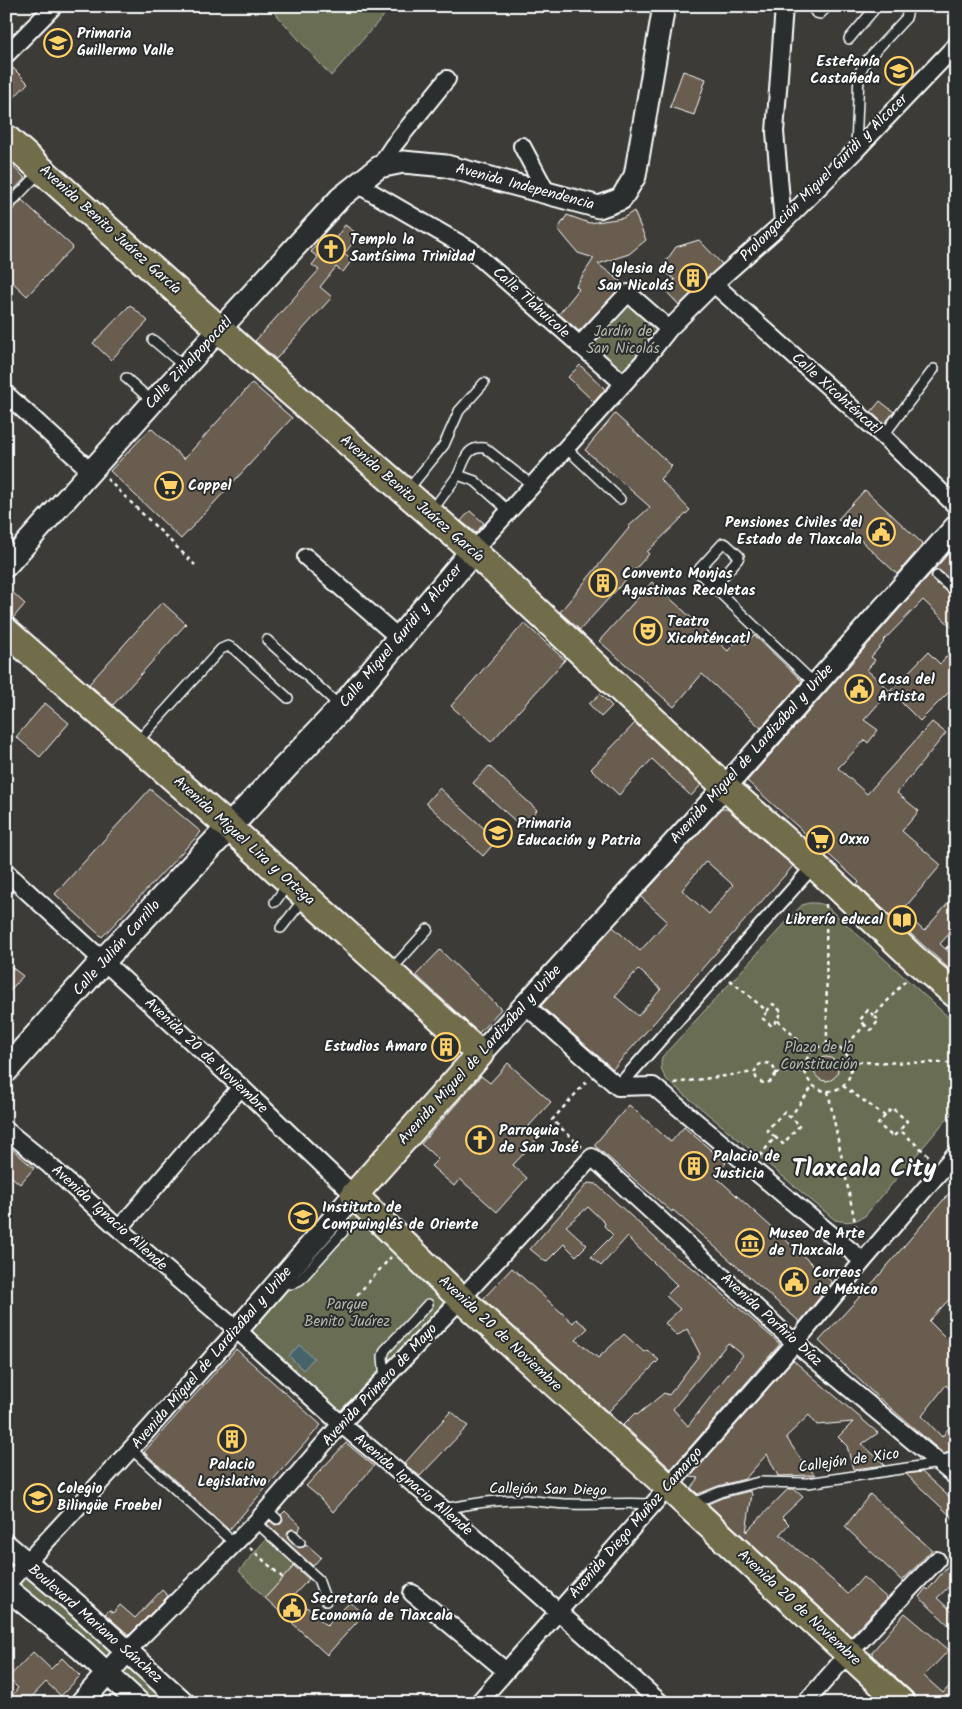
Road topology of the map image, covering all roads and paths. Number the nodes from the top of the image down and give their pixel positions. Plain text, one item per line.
1 (54, 6) edge
2 (664, 6) edge
3 (811, 6) edge
4 (828, 6) edge
5 (877, 6) edge
6 (909, 6) edge
7 (787, 9) edge
8 (849, 39) dead end
9 (956, 45) edge
10 (6, 55) edge
11 (447, 80) dead end
12 (6, 138) edge
13 (522, 146) dead end
14 (856, 150) junction
15 (379, 167) junction
16 (42, 169) junction
17 (357, 184) junction
18 (547, 193) junction
19 (6, 208) edge
20 (783, 223) junction
21 (714, 284) junction
22 (669, 329) junction
23 (220, 330) junction
24 (153, 340) dead end
25 (579, 346) junction
26 (185, 368) junction
27 (934, 370) dead end
28 (126, 378) dead end
29 (484, 384) dead end
30 (623, 384) junction
31 (6, 394) edge
32 (153, 402) junction
33 (883, 436) junction
34 (566, 448) junction
35 (94, 470) junction
36 (458, 475) junction
37 (532, 485) junction
38 (405, 493) junction
39 (620, 499) dead end
40 (956, 506) edge
41 (510, 511) junction
42 (430, 514) junction
43 (956, 526) edge
44 (473, 551) junction
45 (306, 557) dead end
46 (6, 566) edge
47 (195, 566) dead end
48 (930, 570) junction
49 (714, 587) junction
50 (956, 592) edge
51 (6, 631) edge
52 (399, 638) junction
53 (267, 640) dead end
54 (815, 684) junction
55 (288, 698) dead end
56 (342, 707) junction
57 (135, 744) junction
58 (725, 787) junction
59 (229, 827) junction
60 (820, 870) junction
61 (6, 872) edge
62 (290, 893) junction
63 (281, 928) dead end
64 (428, 929) dead end
65 (956, 938) edge
66 (946, 950) dead end
67 (103, 961) junction
68 (920, 964) junction
69 (389, 972) junction
70 (720, 972) junction
71 (956, 995) edge
72 (525, 1005) junction
73 (767, 1012) junction
74 (874, 1016) junction
75 (777, 1020) junction
76 (865, 1025) junction
77 (827, 1044) junction
78 (842, 1050) junction
79 (811, 1052) junction
80 (480, 1054) junction
81 (850, 1062) junction
82 (956, 1063) edge
83 (598, 1068) junction
84 (6, 1070) edge
85 (805, 1071) junction
86 (754, 1072) junction
87 (775, 1073) junction
88 (653, 1086) junction
89 (813, 1086) junction
90 (843, 1086) junction
91 (240, 1087) junction
92 (618, 1087) junction
93 (828, 1091) junction
94 (885, 1116) junction
95 (790, 1117) junction
96 (6, 1130) edge
97 (900, 1130) junction
98 (775, 1137) junction
99 (956, 1153) edge
100 (592, 1157) junction
101 (751, 1167) junction
102 (942, 1168) junction
103 (354, 1196) junction
104 (119, 1229) junction
105 (343, 1232) dead end
106 (403, 1243) junction
107 (862, 1261) junction
108 (278, 1282) junction
109 (357, 1295) dead end
110 (461, 1299) junction
111 (428, 1304) dead end
112 (237, 1330) junction
113 (795, 1343) junction
114 (385, 1380) junction
115 (341, 1424) junction
116 (131, 1449) junction
117 (956, 1455) edge
118 (940, 1463) junction
119 (956, 1476) edge
120 (660, 1495) junction
121 (687, 1505) junction
122 (443, 1509) junction
123 (267, 1517) junction
124 (237, 1541) junction
125 (6, 1545) edge
126 (936, 1560) dead end
127 (26, 1563) junction
128 (283, 1578) dead end
129 (6, 1586) edge
130 (412, 1592) dead end
131 (326, 1601) dead end
132 (558, 1612) junction
133 (127, 1651) junction
134 (849, 1653) junction
135 (506, 1671) junction
136 (107, 1674) junction
137 (81, 1703) edge
138 (139, 1703) edge
139 (184, 1703) edge
140 (478, 1703) edge
141 (661, 1703) edge
142 (805, 1703) edge
143 (902, 1703) edge

1 - 10 street
2 - 18 street, Avenida Independencia
3 - 4 lane
5 - 8 lane
6 - 14 lane
7 - 20 street
9 - 14 street, Prolongación Miguel Guridi y Alcocer
11 - 15 street
12 - 16 main road, Avenida Benito Juárez García
13 - 18 street
14 - 20 street, Prolongación Miguel Guridi y Alcocer
15 - 17 street, Calle Zitlalpopocatl
15 - 18 street, Avenida Independencia
16 - 19 lane
16 - 23 main road, Avenida Benito Juárez García
17 - 23 street, Calle Zitlalpopocatl
17 - 25 street, Calle Tlahuicole
20 - 21 street, Prolongación Miguel Guridi y Alcocer
21 - 22 street, Prolongación Miguel Guridi y Alcocer
21 - 33 street, Calle Xicohténcatl
22 - 25 street
22 - 30 street, Calle Miguel Guridi y Alcocer
23 - 26 street, Calle Zitlalpopocatl
23 - 38 main road, Avenida Benito Juárez García
24 - 26 lane
25 - 30 street, Calle Tlahuicole
26 - 32 street, Calle Zitlalpopocatl
27 - 33 lane
28 - 32 lane
29 - 38 lane
30 - 34 street, Calle Miguel Guridi y Alcocer
31 - 35 street
32 - 35 street, Calle Zitlalpopocatl
33 - 40 street, Calle Xicohténcatl
34 - 37 street, Calle Miguel Guridi y Alcocer
34 - 39 lane
35 - 46 street, Calle Zitlalpopocatl
35 - 47 path
36 - 37 lane
36 - 41 lane
36 - 42 lane
37 - 41 street, Calle Miguel Guridi y Alcocer
38 - 42 main road, Avenida Benito Juárez García
41 - 44 street, Calle Miguel Guridi y Alcocer
42 - 44 main road, Avenida Benito Juárez García
43 - 48 street, Avenida Miguel de Lardizábal y Uribe
44 - 52 main road, Calle Miguel Guridi y Alcocer
44 - 58 main road, Avenida Benito Juárez García
45 - 52 street
48 - 50 lane
48 - 54 street, Avenida Miguel de Lardizábal y Uribe
49 - 49 lane
49 - 54 lane
51 - 57 main road, Avenida Miguel Lira y Ortega
52 - 56 main road, Calle Miguel Guridi y Alcocer
53 - 56 lane
54 - 58 street, Avenida Miguel de Lardizábal y Uribe
55 - 57 lane
56 - 59 main road, Calle Miguel Guridi y Alcocer
57 - 59 main road, Avenida Miguel Lira y Ortega
58 - 60 main road, Avenida Benito Juárez García
58 - 72 street, Avenida Miguel de Lardizábal y Uribe
59 - 62 main road, Avenida Miguel Lira y Ortega
59 - 67 main road, Calle Julián Carrillo
60 - 68 main road
60 - 70 street
60 - 77 path
61 - 67 street, Avenida 20 de Noviembre
62 - 63 lane
62 - 69 main road, Avenida Miguel Lira y Ortega
64 - 69 lane
65 - 66 path
67 - 84 main road, Calle Julián Carrillo
67 - 91 street, Avenida 20 de Noviembre
68 - 71 main road
68 - 74 path
69 - 80 main road, Avenida Miguel Lira y Ortega
70 - 73 path
70 - 92 street
72 - 80 street, Avenida Miguel de Lardizábal y Uribe
72 - 83 street
73 - 75 path
73 - 75 path
74 - 76 path
74 - 76 path
75 - 79 path
76 - 78 path
77 - 78 path
77 - 79 path
78 - 81 path
79 - 85 path
80 - 103 main road, Avenida Miguel de Lardizábal y Uribe
81 - 82 path
81 - 90 path
83 - 92 street
83 - 100 path
85 - 87 path
85 - 89 path
86 - 87 path
86 - 87 path
86 - 88 path
88 - 92 street
88 - 101 street
89 - 93 path
89 - 95 path
90 - 93 path
90 - 94 path
91 - 103 street, Avenida 20 de Noviembre
91 - 104 street
93 - 107 path
94 - 97 path
94 - 97 path
95 - 98 path
95 - 98 path
96 - 104 street, Avenida Ignacio Allende
97 - 102 path
98 - 101 path
99 - 102 street
100 - 110 street, Avenida Primero de Mayo
100 - 113 street, Avenida Porfirio Díaz
101 - 107 street
102 - 107 street
103 - 106 main road, Avenida 20 de Noviembre
103 - 108 street, Avenida Miguel de Lardizábal y Uribe
104 - 112 street, Avenida Ignacio Allende
105 - 108 lane
106 - 109 path
106 - 110 main road, Avenida 20 de Noviembre
107 - 113 street
108 - 112 street, Avenida Miguel de Lardizábal y Uribe
110 - 114 street, Avenida Primero de Mayo
110 - 120 main road, Avenida 20 de Noviembre
111 - 114 lane
112 - 115 street, Avenida Ignacio Allende
112 - 116 street, Avenida Miguel de Lardizábal y Uribe
113 - 118 street, Avenida Porfirio Díaz
113 - 120 street, Avenida Diego Muñoz Camargo
114 - 115 street, Avenida Primero de Mayo
115 - 122 street, Avenida Ignacio Allende
115 - 123 street, Avenida Primero de Mayo
116 - 124 lane
116 - 127 street, Avenida Miguel de Lardizábal y Uribe
117 - 118 lane, Callejón de Xico
118 - 119 street, Avenida Porfirio Díaz
118 - 121 lane, Callejón de Xico
120 - 121 main road, Avenida 20 de Noviembre
120 - 122 lane, Callejón San Diego
120 - 132 street, Avenida Diego Muñoz Camargo
121 - 134 main road, Avenida 20 de Noviembre
122 - 132 street, Avenida Ignacio Allende
123 - 124 street, Avenida Primero de Mayo
123 - 131 lane
124 - 128 path
124 - 133 street, Avenida Primero de Mayo
125 - 127 street, Boulevard Mariano Sánchez
126 - 134 street
127 - 129 street, Avenida Miguel de Lardizábal y Uribe
127 - 133 street, Boulevard Mariano Sánchez
129 - 136 street, Boulevard Mariano Sánchez
130 - 135 street
132 - 135 street, Avenida Diego Muñoz Camargo
132 - 141 street, Avenida Ignacio Allende
133 - 136 street, Avenida Primero de Mayo
133 - 139 street, Boulevard Mariano Sánchez
134 - 142 street
134 - 143 main road, Avenida 20 de Noviembre
135 - 140 street, Avenida Diego Muñoz Camargo
136 - 137 street, Avenida Primero de Mayo
136 - 138 street, Boulevard Mariano Sánchez

